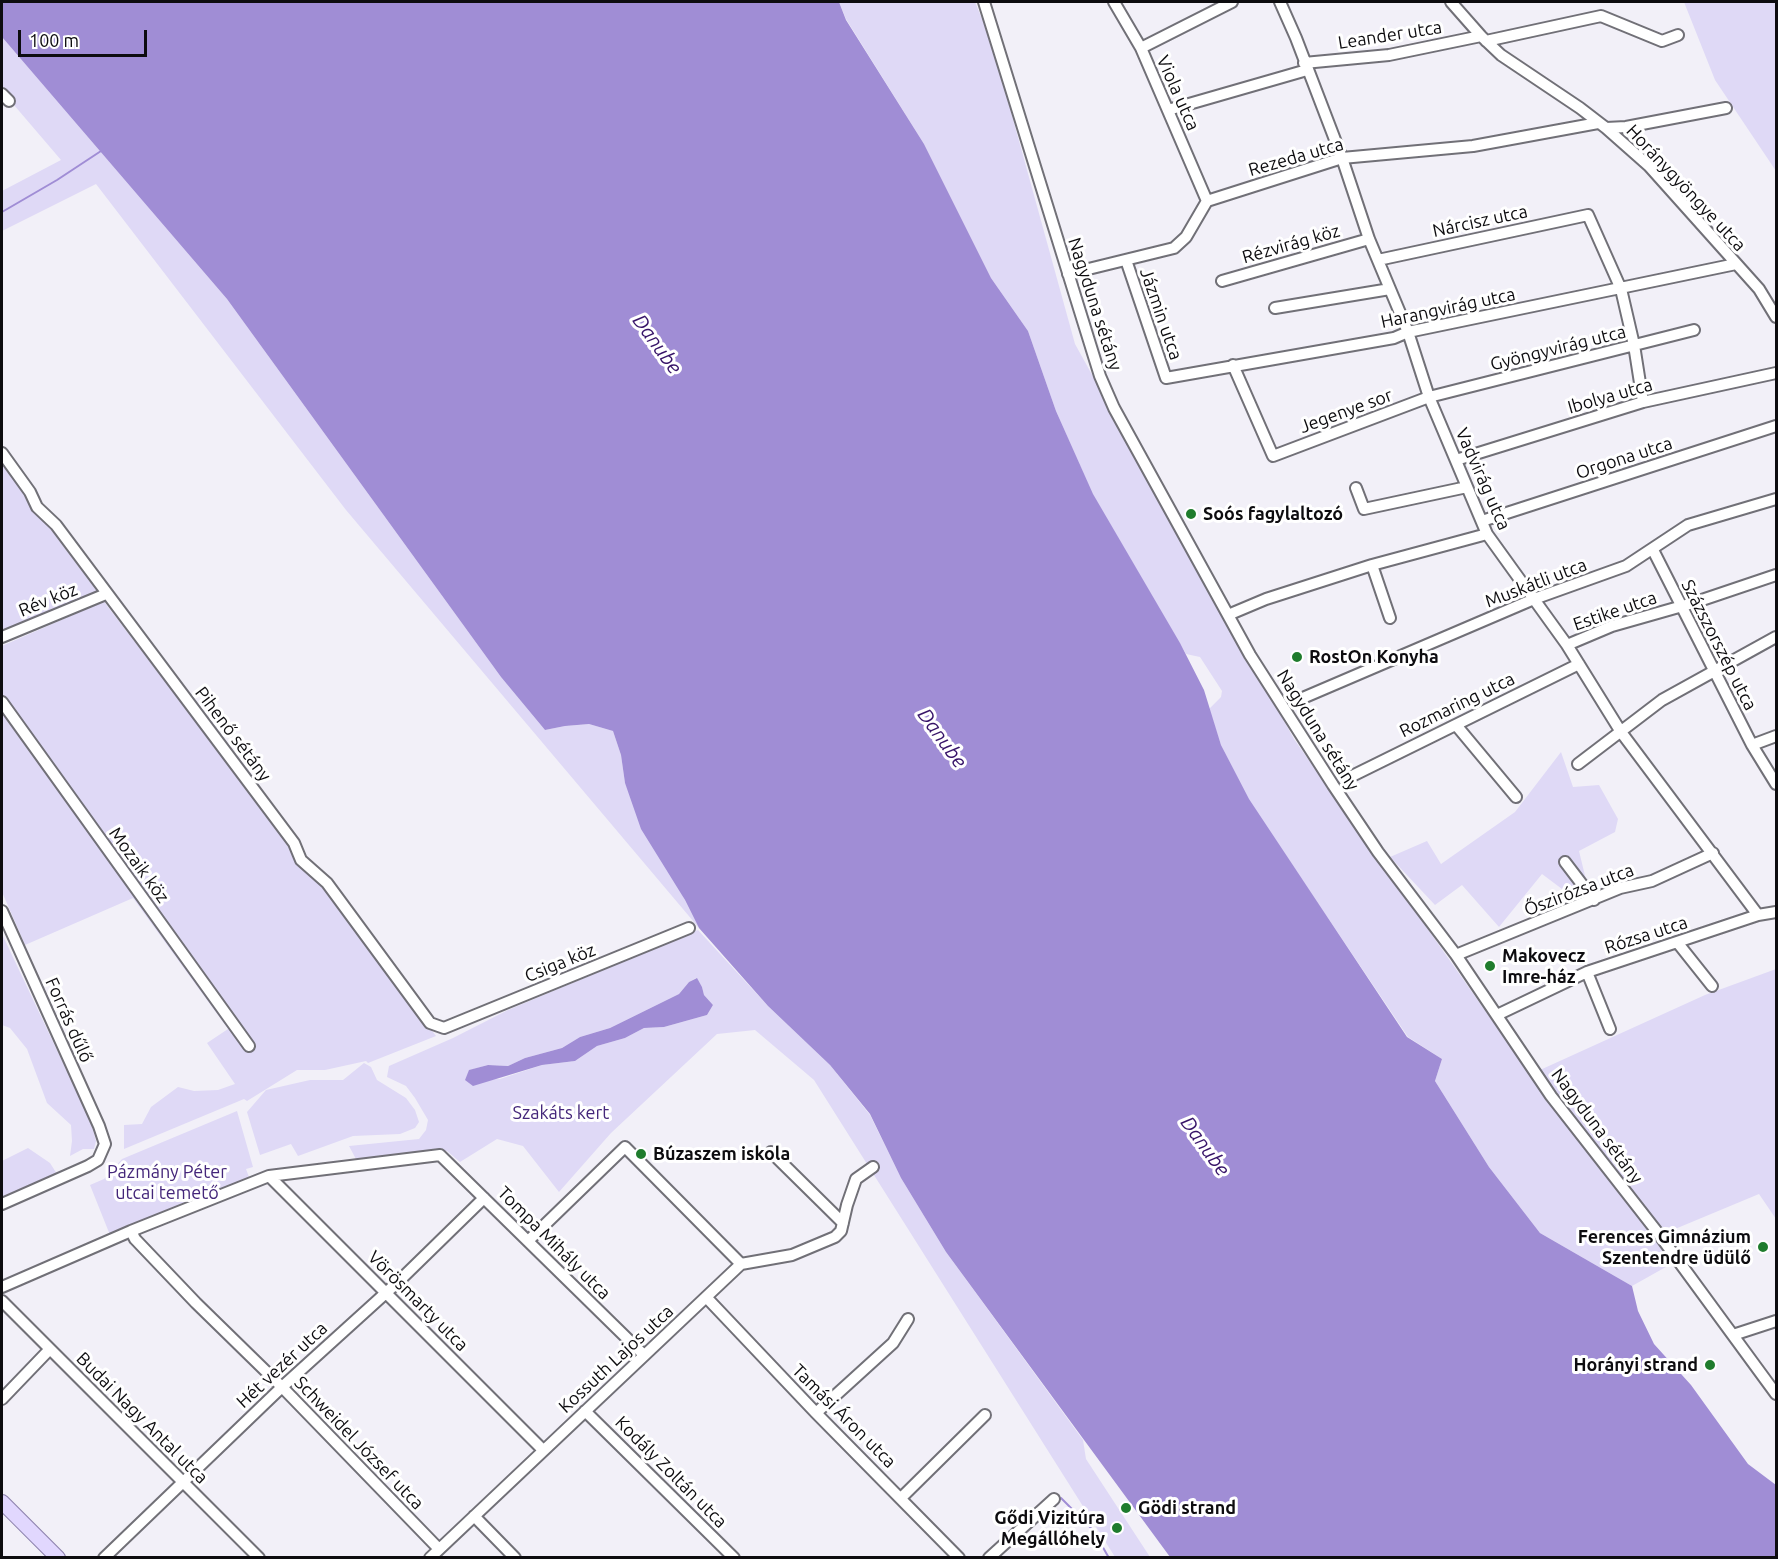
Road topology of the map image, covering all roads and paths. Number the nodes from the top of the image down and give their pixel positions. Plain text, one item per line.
1 (984, 2) edge
2 (1114, 2) edge
3 (1232, 2) edge
4 (1280, 2) edge
5 (1453, 2) edge
6 (1678, 35) dead end
7 (1484, 38) junction
8 (1140, 48) junction
9 (1306, 66) junction
10 (1580, 108) junction
11 (1726, 108) dead end
12 (1168, 110) junction
13 (1602, 125) junction
14 (1571, 126) junction
15 (1341, 158) junction
16 (1207, 201) junction
17 (1369, 238) junction
18 (1125, 260) junction
19 (1378, 260) junction
20 (1736, 264) junction
21 (1068, 274) junction
22 (1222, 281) dead end
23 (1389, 289) junction
24 (1622, 289) junction
25 (1275, 308) dead end
26 (1776, 317) edge
27 (1694, 330) dead end
28 (1408, 332) junction
29 (1634, 345) junction
30 (1233, 366) junction
31 (1776, 372) edge
32 (1166, 378) joint
33 (1430, 397) junction
34 (1643, 402) junction
35 (1776, 426) edge
36 (2, 453) edge
37 (1456, 460) junction
38 (1467, 487) junction
39 (1356, 488) dead end
40 (1776, 499) edge
41 (1482, 521) junction
42 (1487, 534) junction
43 (1653, 550) junction
44 (1371, 565) junction
45 (1776, 575) edge
46 (106, 594) junction
47 (1534, 599) junction
48 (1681, 606) junction
49 (1228, 615) junction
50 (1390, 618) dead end
51 (2, 637) edge
52 (1776, 637) edge
53 (1567, 645) junction
54 (1578, 664) junction
55 (1714, 671) junction
56 (1305, 697) dead end
57 (2, 702) edge
58 (1456, 724) junction
59 (1621, 732) junction
60 (1776, 736) edge
61 (1752, 746) junction
62 (1578, 764) dead end
63 (1350, 777) dead end
64 (1776, 784) edge
65 (1516, 797) dead end
66 (1713, 853) junction
67 (1565, 862) dead end
68 (1593, 900) junction
69 (2, 911) edge
70 (1776, 912) edge
71 (1758, 915) junction
72 (689, 928) dead end
73 (1677, 942) junction
74 (1456, 955) junction
75 (1587, 972) junction
76 (1712, 986) dead end
77 (1497, 1015) junction
78 (444, 1028) joint
79 (1610, 1029) dead end
80 (249, 1046) dead end
81 (771, 1152) dead end
82 (873, 1167) dead end
83 (269, 1176) junction
84 (484, 1198) junction
85 (2, 1204) edge
86 (843, 1223) junction
87 (131, 1231) junction
88 (528, 1241) junction
89 (741, 1264) junction
90 (2, 1287) edge
91 (386, 1292) junction
92 (706, 1297) junction
93 (2, 1301) edge
94 (908, 1319) dead end
95 (1776, 1321) edge
96 (1733, 1335) junction
97 (50, 1349) junction
98 (644, 1355) junction
99 (282, 1387) junction
100 (1776, 1394) edge
101 (2, 1399) edge
102 (585, 1411) junction
103 (816, 1413) junction
104 (985, 1415) dead end
105 (543, 1450) junction
106 (183, 1481) junction
107 (901, 1498) junction
108 (1054, 1499) dead end
109 (2, 1502) edge
110 (474, 1516) junction
111 (439, 1549) junction
112 (58, 1557) edge
113 (104, 1557) edge
114 (259, 1557) edge
115 (430, 1557) edge
116 (515, 1557) edge
117 (734, 1557) edge
118 (959, 1557) edge
119 (989, 1557) edge

1 - 21 street, Nagyduna sétány
2 - 8 street, Viola utca
3 - 8 street
4 - 9 street, Vadvirág utca
5 - 7 street, Horánygyöngye utca
6 - 7 street, Leander utca
7 - 9 street, Leander utca
7 - 10 street, Horánygyöngye utca
8 - 12 street, Viola utca
9 - 12 street, Leander utca
9 - 15 street, Vadvirág utca
10 - 13 street, Horánygyöngye utca
10 - 14 street
11 - 13 street, Rezeda utca
12 - 16 street, Viola utca
13 - 14 street, Rezeda utca
13 - 20 street, Horánygyöngye utca
14 - 15 street, Rezeda utca
15 - 16 street, Rezeda utca
15 - 17 street, Vadvirág utca
16 - 18 street
17 - 19 street, Vadvirág utca
17 - 22 street, Rézvirág köz
18 - 21 street
18 - 32 street, Jázmin utca
19 - 23 street, Vadvirág utca
19 - 24 street, Nárcisz utca
20 - 24 street, Harangvirág utca
20 - 26 street, Horánygyöngye utca
21 - 49 street, Nagyduna sétány
23 - 25 street
23 - 28 street, Vadvirág utca
24 - 28 street, Harangvirág utca
24 - 29 street
27 - 29 street, Gyöngyvirág utca
28 - 30 street, Harangvirág utca
28 - 33 street, Vadvirág utca
29 - 33 street, Gyöngyvirág utca
29 - 34 street
30 - 32 street, Harangvirág utca
30 - 33 street, Jegenye sor
31 - 34 street, Ibolya utca
33 - 37 street, Vadvirág utca
34 - 37 street, Ibolya utca
35 - 41 street, Orgona utca
36 - 46 street, Pihenő sétány
37 - 38 street, Vadvirág utca
38 - 39 street
38 - 41 street, Vadvirág utca
40 - 43 street, Muskátli utca
41 - 42 street, Vadvirág utca
42 - 44 street
42 - 47 street, Vadvirág utca
43 - 47 street, Muskátli utca
43 - 48 street, Százszorszép utca
44 - 49 street
44 - 50 street
45 - 48 street, Estike utca
46 - 51 street, Rév köz
46 - 78 street, Pihenő sétány
47 - 53 street, Vadvirág utca
47 - 56 street, Muskátli utca
48 - 53 street, Estike utca
48 - 55 street, Százszorszép utca
49 - 74 street, Nagyduna sétány
52 - 55 street
53 - 54 street, Vadvirág utca
54 - 58 street, Rozmaring utca
54 - 59 street, Vadvirág utca
55 - 59 street
55 - 61 street, Százszorszép utca
57 - 80 street, Mozaik köz
58 - 63 street, Rozmaring utca
58 - 65 street
59 - 62 street
59 - 66 street, Vadvirág utca
60 - 61 street
61 - 64 street, Százszorszép utca
66 - 68 street, Őszirózsa utca
66 - 71 street, Vadvirág utca
67 - 68 street
68 - 74 street, Őszirózsa utca
69 - 85 street, Forrás dűlő
70 - 71 street, Rózsa utca
71 - 73 street, Rózsa utca
72 - 78 street, Csiga köz
73 - 75 street, Rózsa utca
73 - 76 street
74 - 77 street, Nagyduna sétány
75 - 77 street, Rózsa utca
75 - 79 street
77 - 96 street, Nagyduna sétány
81 - 86 street
82 - 86 street
83 - 84 street, Tompa Mihály utca
83 - 87 street
83 - 91 street, Vörösmarty utca
84 - 88 street, Tompa Mihály utca
84 - 91 street, Hét vezér utca
86 - 89 street
87 - 90 street
87 - 99 street, Schweidel József utca
88 - 89 street
88 - 98 street, Tompa Mihály utca
89 - 92 street, Kossuth Lajos utca
91 - 99 street, Hét vezér utca
91 - 105 street, Vörösmarty utca
92 - 98 street, Kossuth Lajos utca
92 - 103 street, Tamási Áron utca
93 - 97 street, Budai Nagy Antal utca
94 - 103 street
95 - 96 street
96 - 100 street, Nagyduna sétány
97 - 101 street
97 - 106 street, Budai Nagy Antal utca
98 - 102 street, Kossuth Lajos utca
99 - 106 street, Hét vezér utca
99 - 111 street, Schweidel József utca
102 - 105 street, Kossuth Lajos utca
102 - 117 street, Kodály Zoltán utca
103 - 107 street, Tamási Áron utca
104 - 107 street
105 - 110 street, Kossuth Lajos utca
106 - 113 street, Hét vezér utca
106 - 114 street, Budai Nagy Antal utca
107 - 118 street, Tamási Áron utca
108 - 119 street
109 - 112 main road
110 - 111 street, Kossuth Lajos utca
110 - 116 street
111 - 115 street, Kossuth Lajos utca

